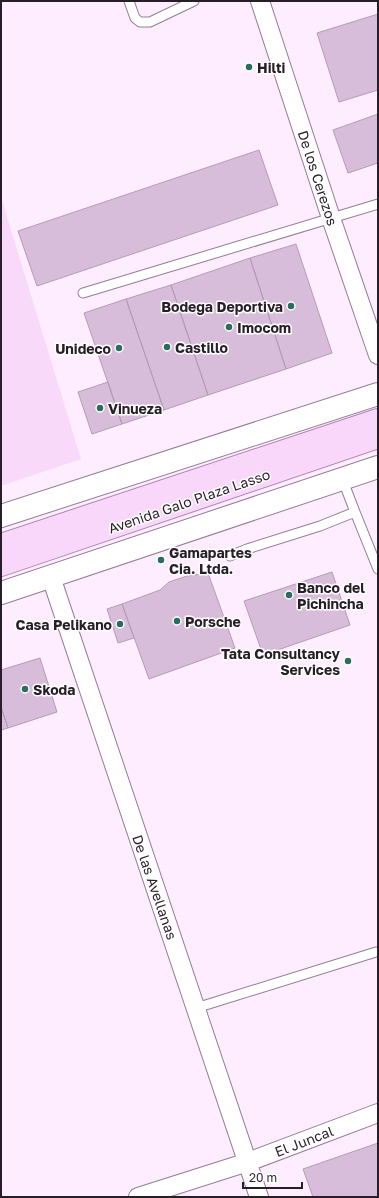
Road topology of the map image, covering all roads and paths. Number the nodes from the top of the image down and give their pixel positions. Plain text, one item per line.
1 (129, 1) edge
2 (194, 1) edge
3 (260, 1) edge
4 (378, 204) edge
5 (331, 218) junction
6 (84, 293) dead end
7 (378, 355) edge
8 (378, 394) edge
9 (378, 420) edge
10 (378, 437) edge
11 (378, 467) edge
12 (345, 478) junction
13 (355, 512) junction
14 (1, 516) edge
15 (1, 545) edge
16 (230, 556) dead end
17 (1, 565) edge
18 (378, 569) edge
19 (51, 577) junction
20 (1, 593) edge
21 (376, 952) dead end
22 (196, 1008) junction
23 (378, 1113) edge
24 (248, 1162) junction
25 (138, 1197) edge
26 (259, 1197) edge

1 - 2 lane
3 - 5 street, De los Cerezos
4 - 5 lane
5 - 6 lane
5 - 7 street, De los Cerezos
8 - 14 main road
9 - 15 main road, Avenida Galo Plaza Lasso
10 - 17 main road, Avenida Galo Plaza Lasso
11 - 12 main road, Avenida Galo Plaza Lasso
12 - 13 lane
12 - 19 main road, Avenida Galo Plaza Lasso
13 - 16 lane
13 - 18 lane
19 - 20 main road, Avenida Galo Plaza Lasso
19 - 22 street, De las Avellanas
21 - 22 lane
22 - 24 street, De las Avellanas
23 - 24 street, El Juncal
24 - 25 street, El Juncal
24 - 26 street, De las Avellanas

